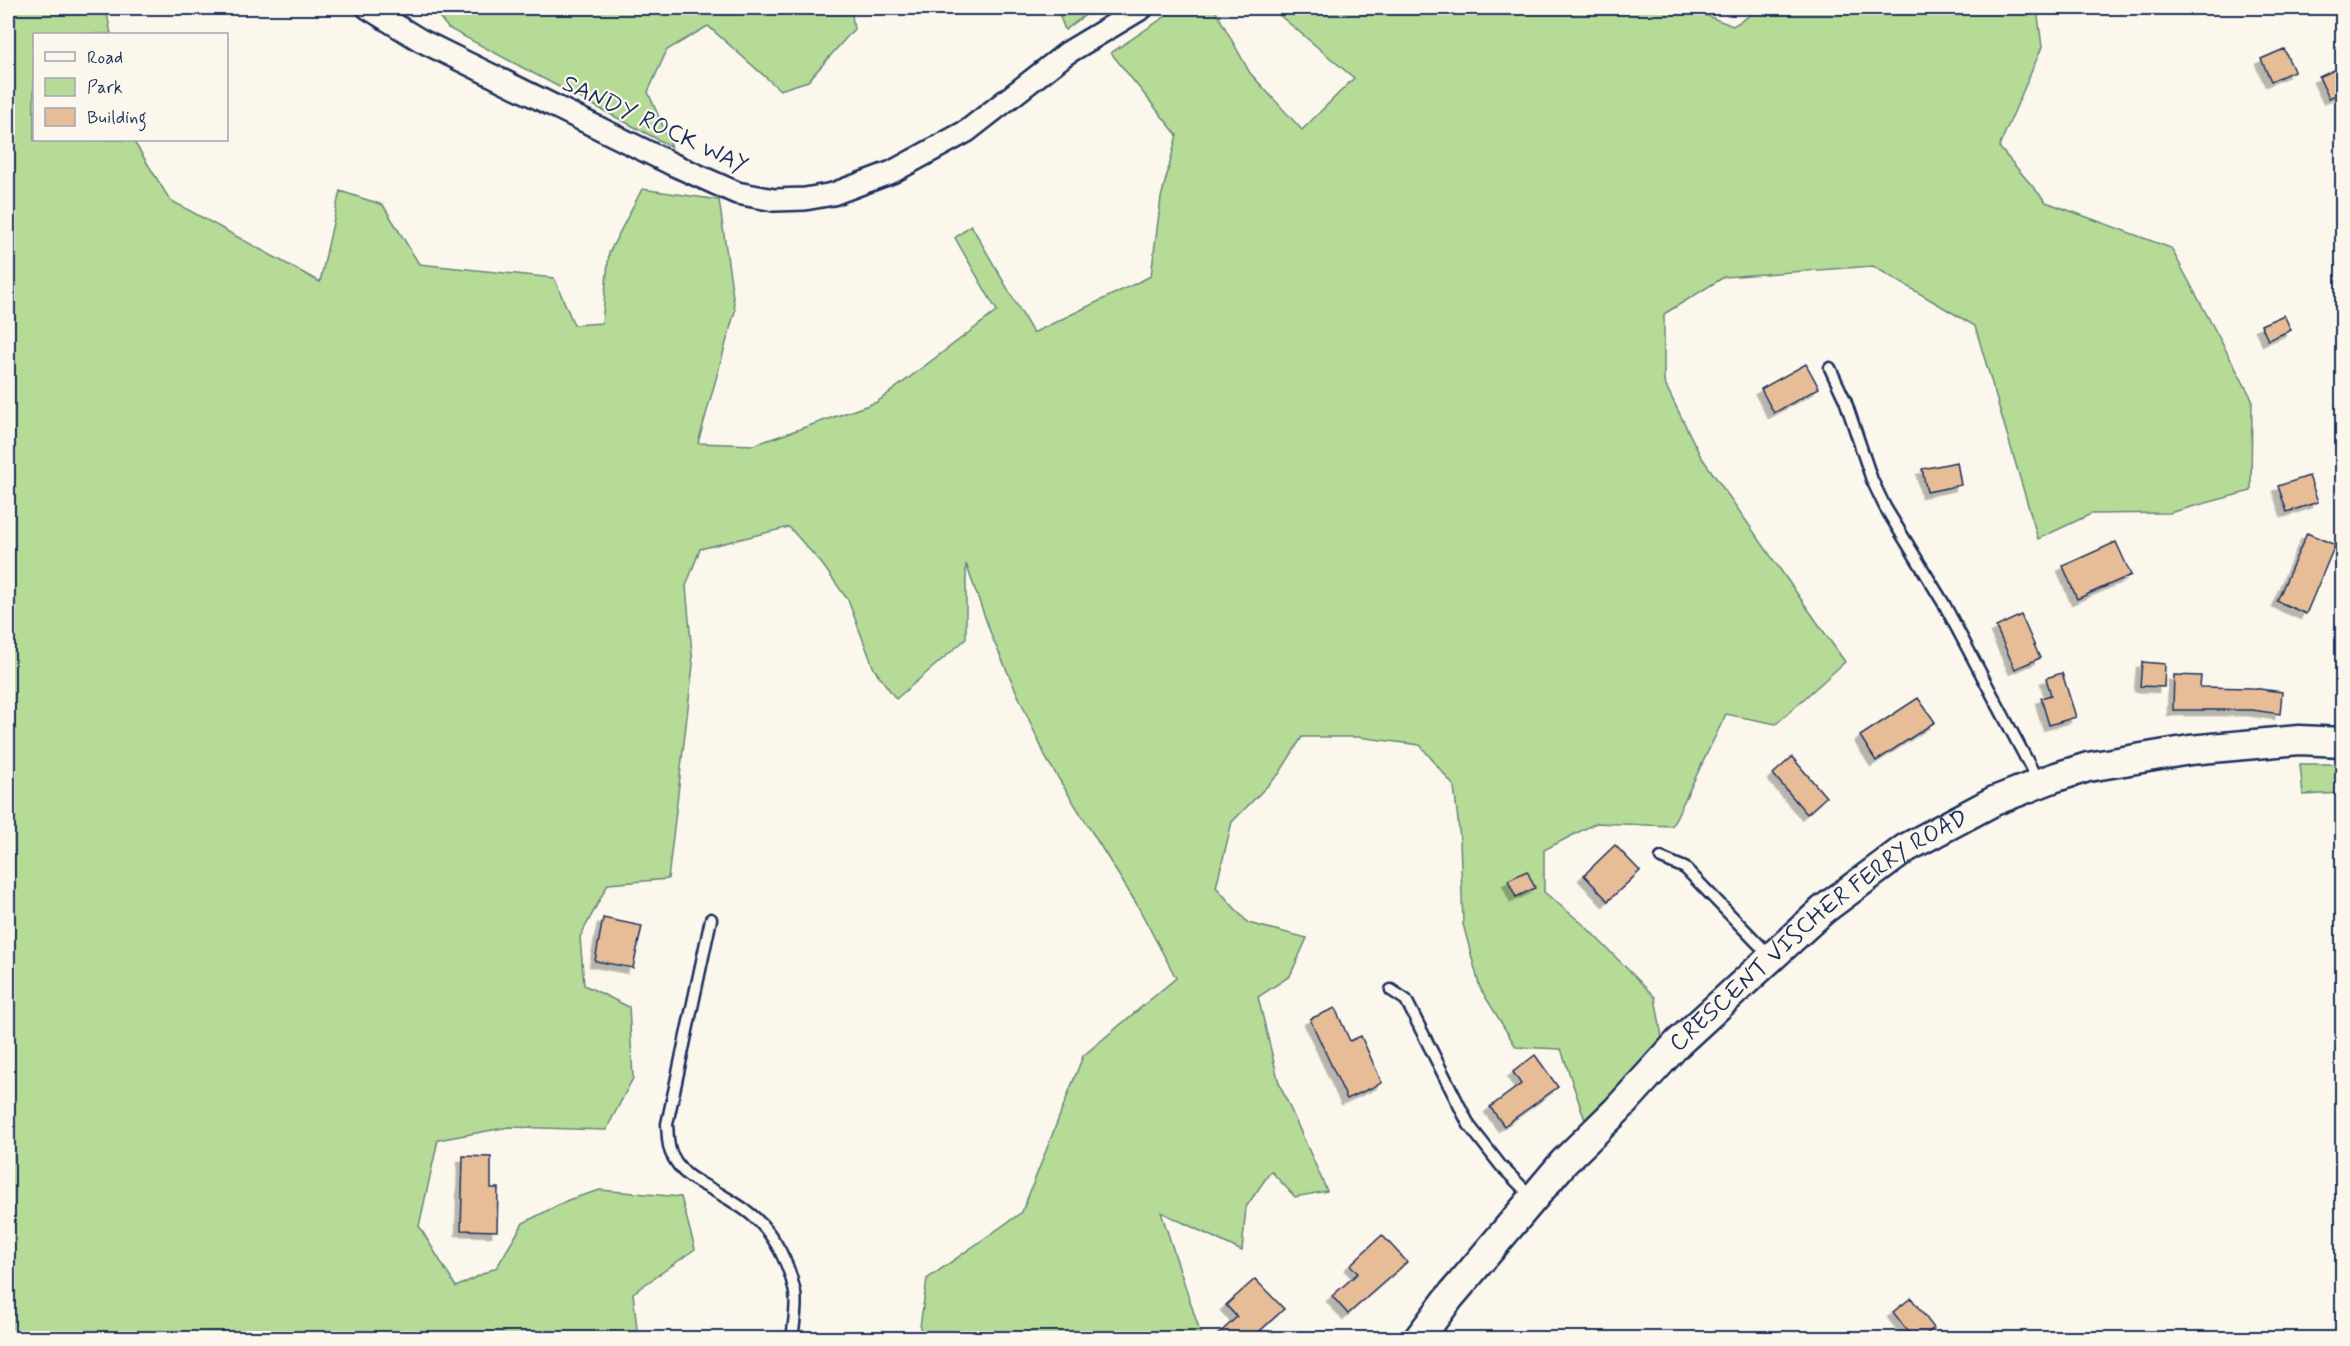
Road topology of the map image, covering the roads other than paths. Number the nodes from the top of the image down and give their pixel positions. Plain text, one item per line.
1 (368, 8) edge
2 (1142, 8) edge
3 (1830, 368) dead end
4 (2343, 742) edge
5 (2039, 783) junction
6 (1661, 858) dead end
7 (711, 919) dead end
8 (1771, 958) junction
9 (1391, 990) dead end
10 (1533, 1198) junction
11 (792, 1338) edge
12 (1419, 1338) edge

1 - 2 street, SANDY ROCK WAY
3 - 5 lane
4 - 5 main road, CRESCENT VISCHER FERRY ROAD
5 - 8 main road, CRESCENT VISCHER FERRY ROAD
6 - 8 lane
7 - 11 lane
8 - 10 main road, CRESCENT VISCHER FERRY ROAD
9 - 10 lane
10 - 12 main road, CRESCENT VISCHER FERRY ROAD

